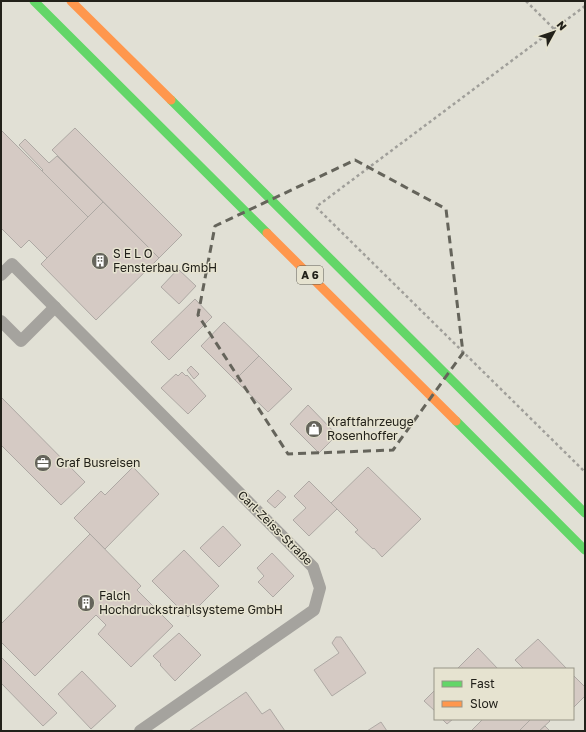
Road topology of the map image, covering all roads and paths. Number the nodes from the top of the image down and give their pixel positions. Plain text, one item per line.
1 (34, 1) edge
2 (71, 1) edge
3 (526, 1) edge
4 (585, 6) edge
5 (554, 29) junction
6 (1, 275) edge
7 (55, 307) junction
8 (1, 321) edge
9 (585, 472) edge
10 (585, 513) edge
11 (585, 550) edge
12 (140, 731) edge

1 - 11 highway, A 6
2 - 10 highway, A 6
3 - 5 path
4 - 5 path
5 - 9 path
6 - 7 street, Carl-Zeiss-Straße
7 - 8 street
7 - 12 street, Carl-Zeiss-Straße

